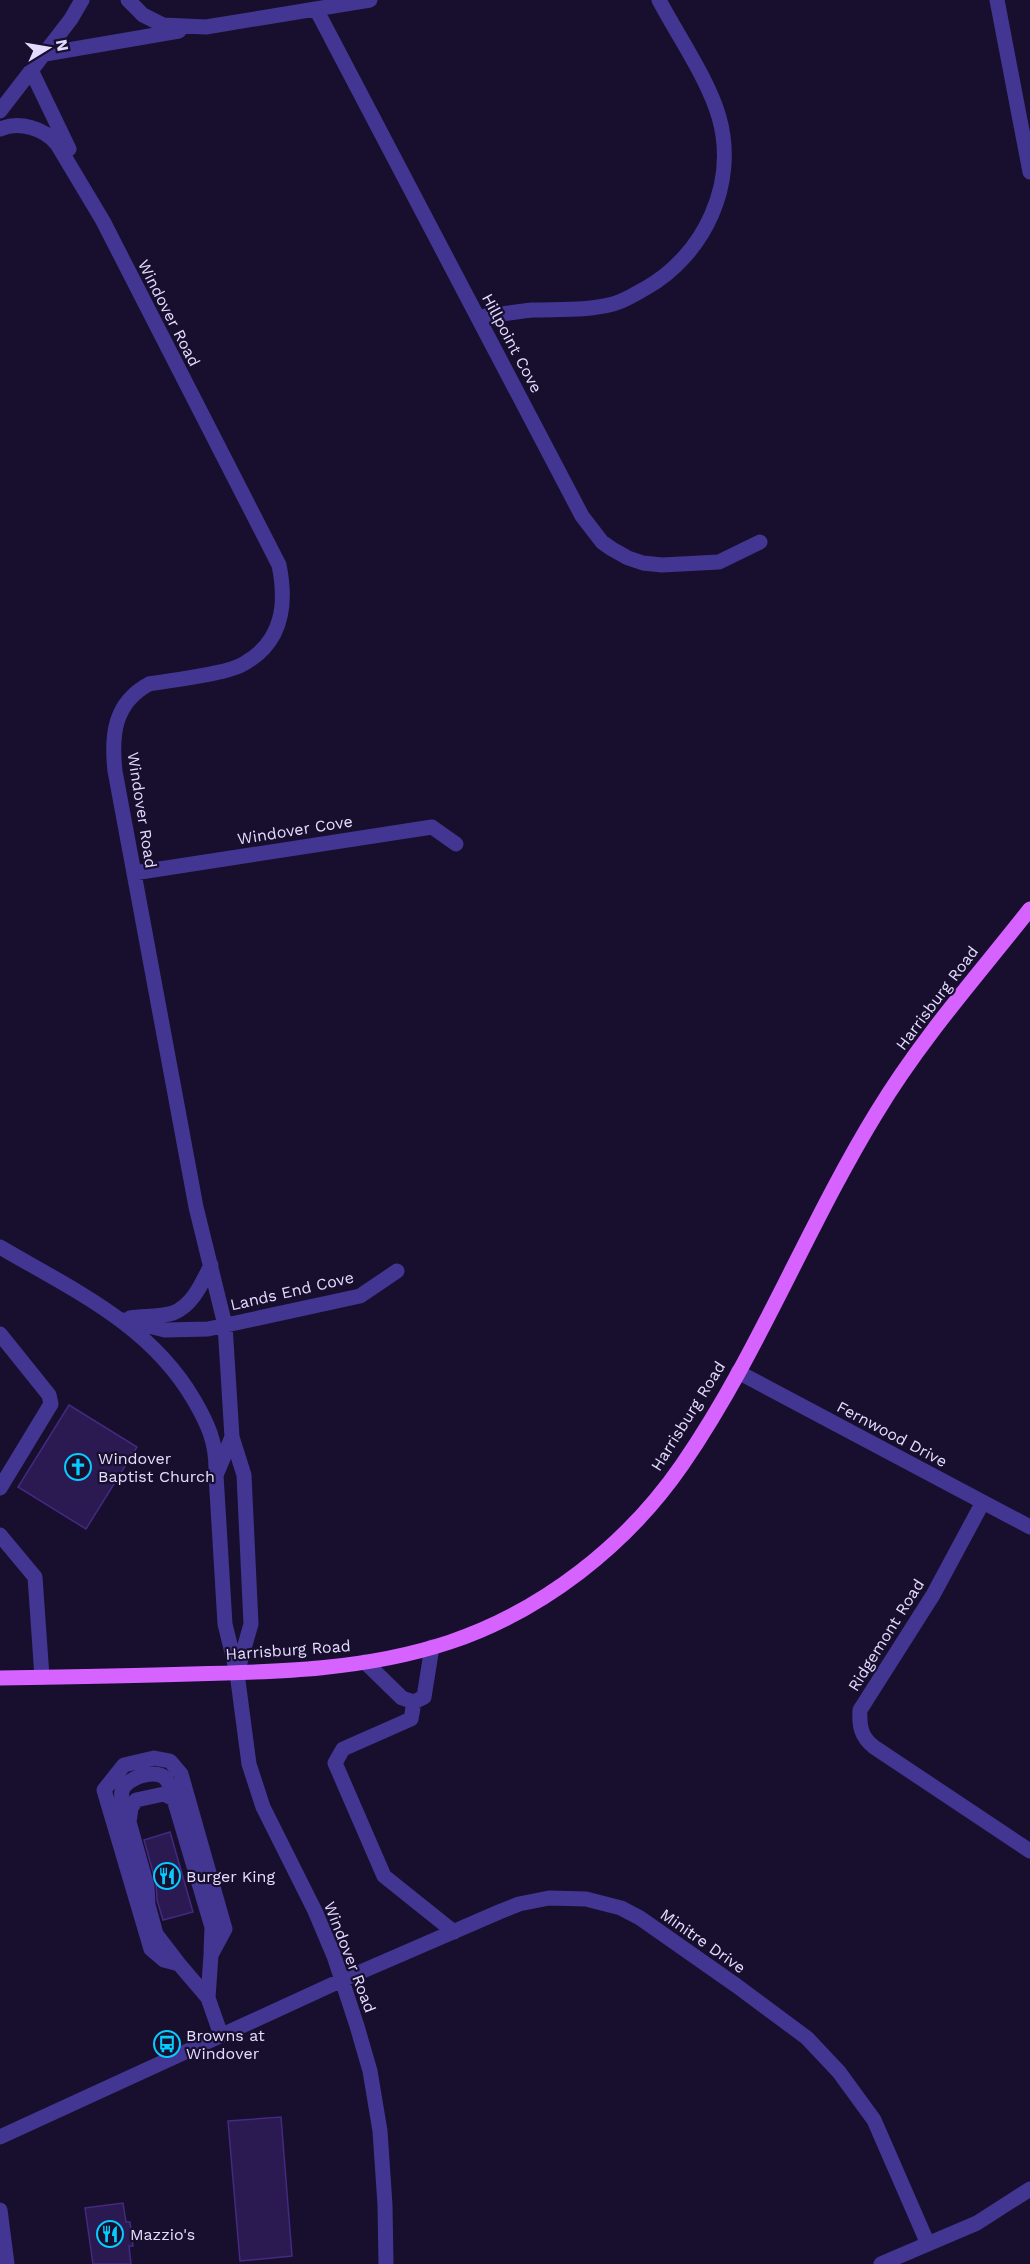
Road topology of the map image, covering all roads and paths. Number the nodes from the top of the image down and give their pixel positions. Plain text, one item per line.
1 (82, 0) edge
2 (128, 0) edge
3 (370, 0) edge
4 (659, 0) edge
5 (997, 0) edge
6 (316, 9) junction
7 (206, 27) junction
8 (45, 54) junction
9 (31, 70) junction
10 (0, 111) edge
11 (0, 129) edge
12 (1030, 172) edge
13 (103, 221) junction
14 (478, 317) junction
15 (760, 542) dead end
16 (456, 844) dead end
17 (134, 873) junction
18 (1030, 909) edge
19 (0, 1247) edge
20 (211, 1265) junction
21 (397, 1271) dead end
22 (121, 1319) junction
23 (225, 1325) junction
24 (0, 1334) edge
25 (738, 1372) junction
26 (232, 1437) junction
27 (216, 1475) junction
28 (0, 1488) edge
29 (983, 1502) junction
30 (1030, 1527) edge
31 (0, 1535) edge
32 (432, 1647) junction
33 (365, 1662) junction
34 (237, 1673) junction
35 (42, 1677) junction
36 (0, 1678) edge
37 (414, 1702) junction
38 (174, 1799) junction
39 (129, 1822) junction
40 (1030, 1851) edge
41 (454, 1932) junction
42 (211, 1955) junction
43 (178, 1964) junction
44 (342, 1980) junction
45 (208, 1998) junction
46 (221, 2035) junction
47 (0, 2137) edge
48 (1030, 2189) edge
49 (0, 2210) edge
50 (928, 2244) junction
51 (7, 2264) edge
52 (386, 2264) edge
53 (881, 2264) edge

1 - 8 street
2 - 7 street
3 - 6 street
4 - 14 street
5 - 12 street
6 - 7 street
6 - 14 street, Hillpoint Cove
7 - 8 street
8 - 9 street
9 - 10 street
9 - 13 street, Windover Road
11 - 13 street, Windover Road
13 - 17 street, Windover Road
14 - 15 street, Hillpoint Cove
16 - 17 street, Windover Cove
17 - 20 street, Windover Road
18 - 25 main road, Harrisburg Road
19 - 22 street
20 - 22 street
20 - 23 street, Windover Road
21 - 23 street, Lands End Cove
22 - 23 street, Lands End Cove
22 - 27 street
23 - 26 street, Windover Road
24 - 28 street
25 - 29 street, Fernwood Drive
25 - 32 main road, Harrisburg Road
26 - 27 street, Windover Road
26 - 34 street, Windover Road
27 - 34 street, Windover Road
29 - 30 street, Fernwood Drive
29 - 40 street, Ridgemont Road
31 - 35 street
32 - 33 main road, Harrisburg Road
32 - 37 street
33 - 34 main road, Harrisburg Road
33 - 37 street
34 - 35 main road, Harrisburg Road
34 - 44 street, Windover Road
35 - 36 main road, Harrisburg Road
37 - 41 street
38 - 39 street
38 - 39 street
38 - 42 street
39 - 43 street
41 - 44 street, Minitre Drive
41 - 50 street, Minitre Drive
42 - 43 street
42 - 45 street
43 - 45 street
44 - 46 street, Minitre Drive
44 - 52 street, Windover Road
45 - 46 street
46 - 47 street, Minitre Drive
48 - 50 street
49 - 51 street
50 - 53 street

